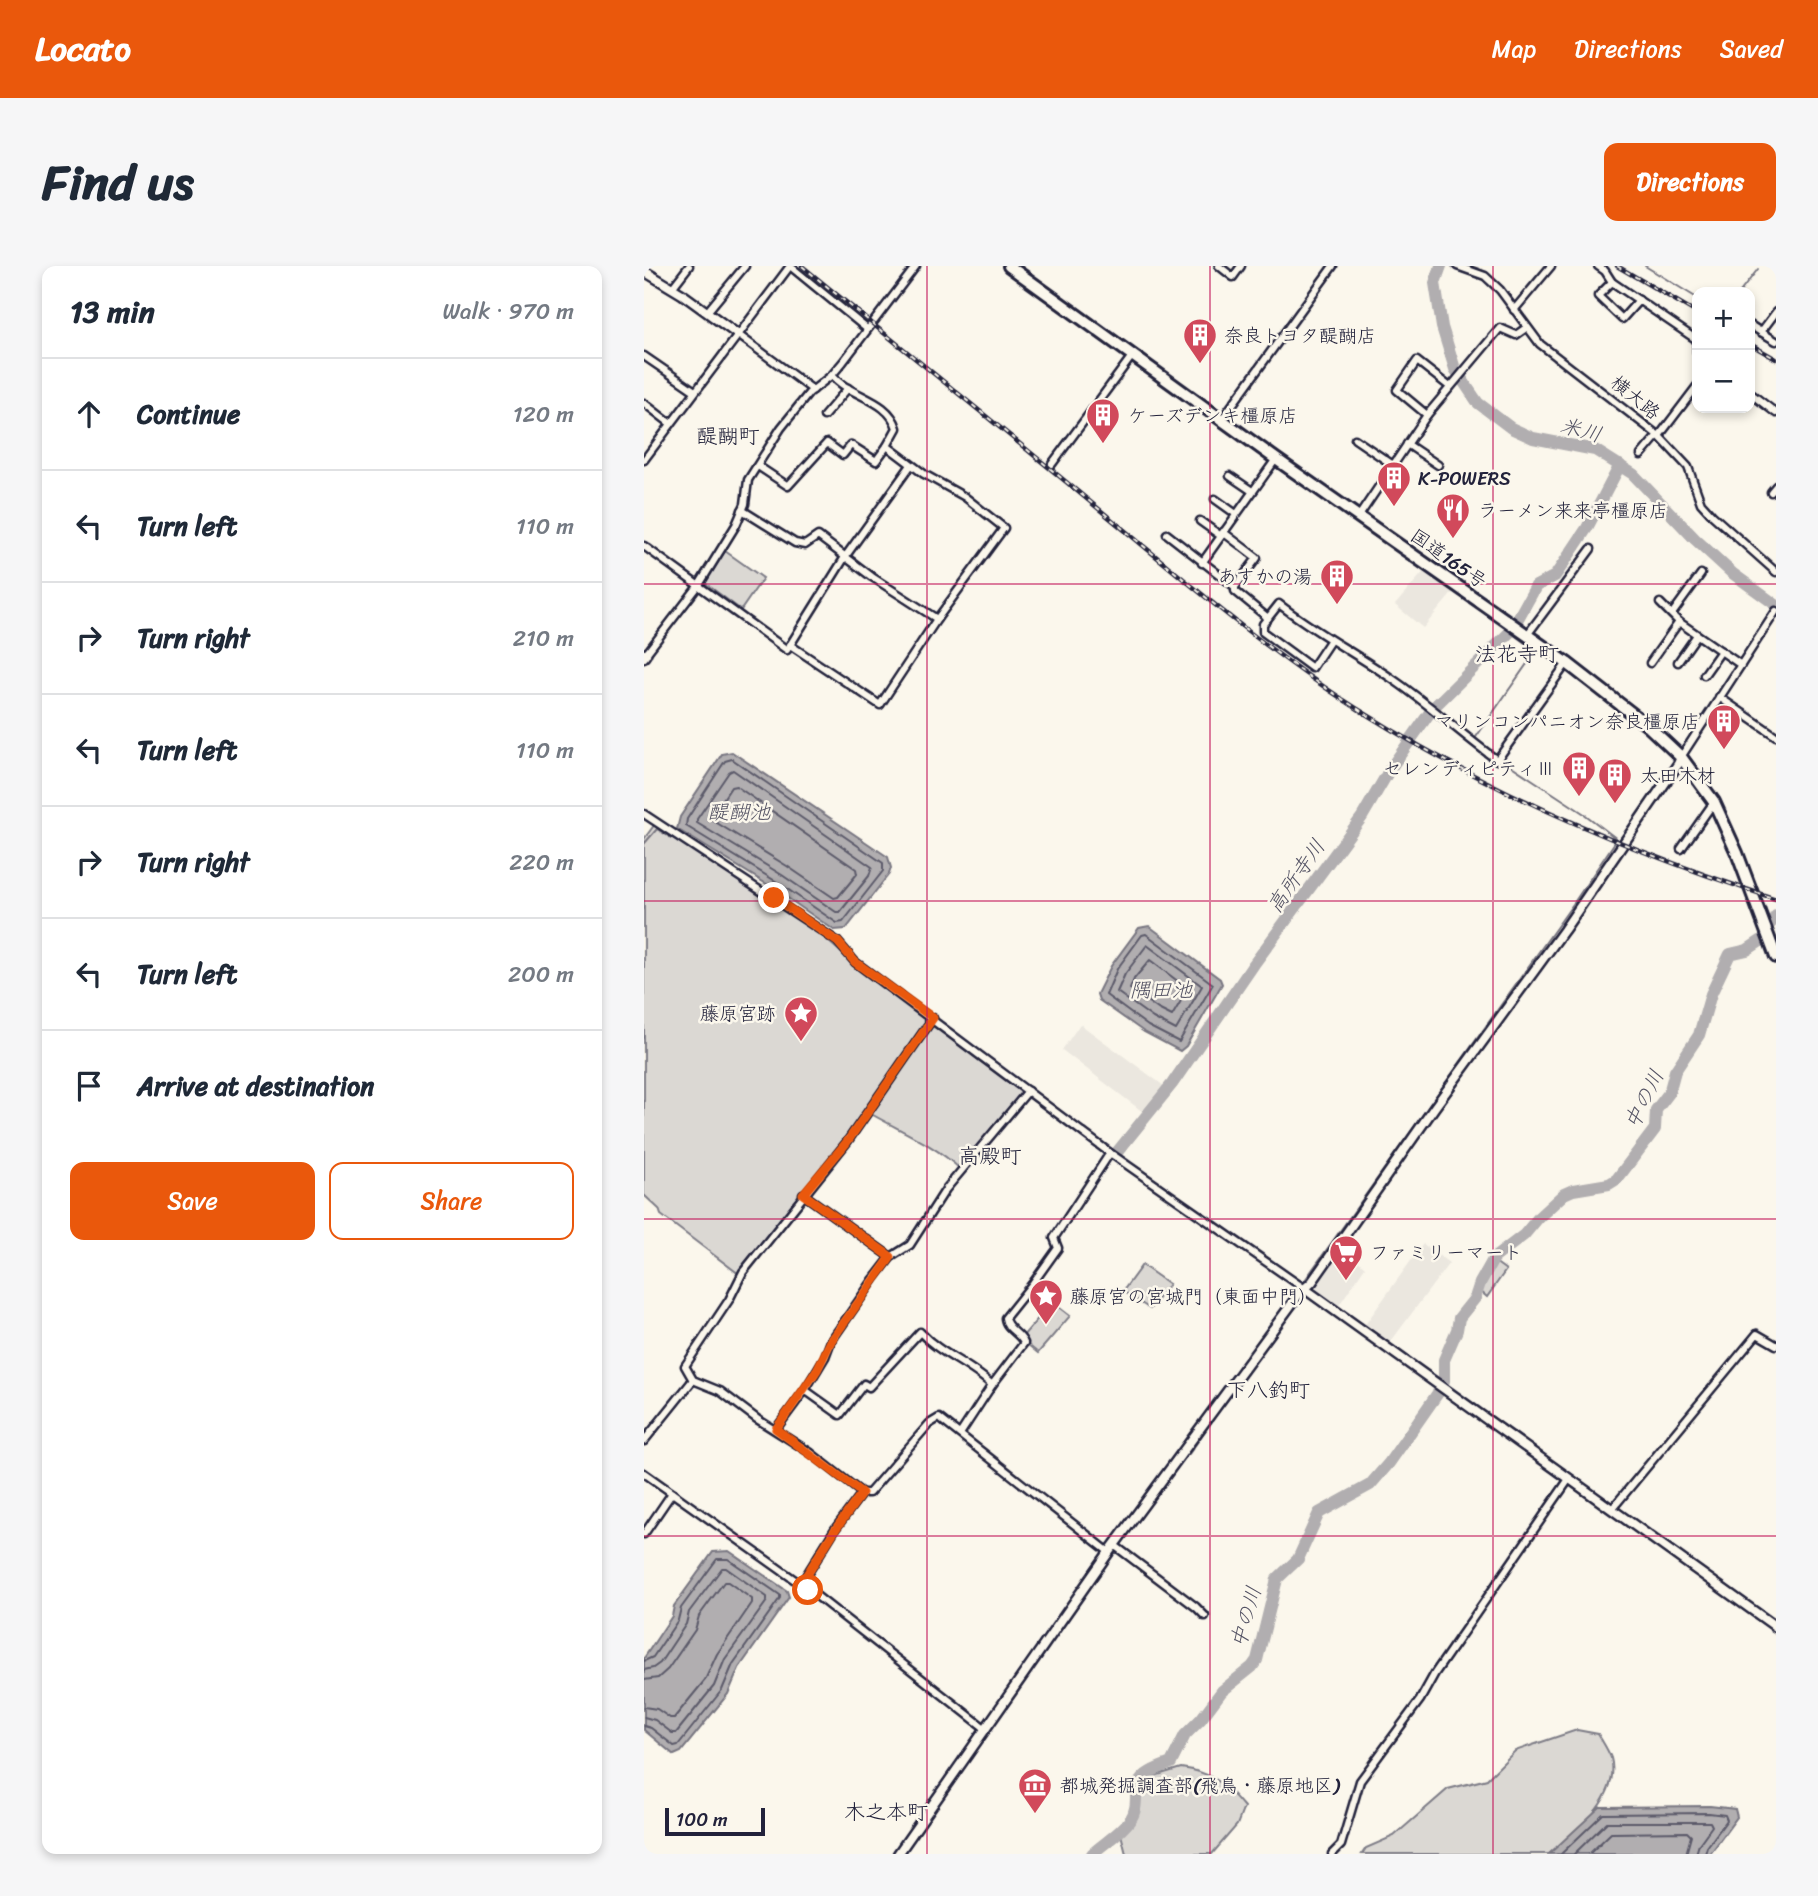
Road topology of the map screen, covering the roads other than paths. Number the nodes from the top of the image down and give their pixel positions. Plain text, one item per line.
1 (689, 266) edge
2 (745, 266) edge
3 (916, 266) edge
4 (1009, 266) edge
5 (1219, 266) edge
6 (1241, 266) edge
7 (1333, 266) edge
8 (1457, 266) edge
9 (1551, 266) edge
10 (1598, 266) edge
11 (644, 271) edge
12 (1612, 282) junction
13 (672, 288) junction
14 (1639, 300) junction
15 (1514, 310) junction
16 (707, 312) junction
17 (1776, 312) edge
18 (1527, 328) junction
19 (1755, 328) edge
20 (867, 329) junction
21 (1761, 332) junction
22 (737, 334) junction
23 (1776, 341) edge
24 (1697, 350) edge
25 (644, 356) edge
26 (1132, 356) junction
27 (832, 375) junction
28 (1452, 384) junction
29 (848, 388) junction
30 (813, 390) junction
31 (695, 391) junction
32 (1692, 392) edge
33 (1755, 397) edge
34 (644, 403) edge
35 (1776, 413) edge
36 (1427, 415) junction
37 (824, 416) dead end
38 (1222, 419) junction
39 (671, 424) junction
40 (1658, 435) junction
41 (1355, 439) dead end
42 (1407, 444) junction
43 (887, 446) junction
44 (1642, 455) dead end
45 (1276, 458) junction
46 (644, 460) edge
47 (1052, 464) dead end
48 (1393, 465) junction
49 (758, 466) junction
50 (911, 466) junction
51 (1438, 466) dead end
52 (1230, 475) dead end
53 (1252, 491) junction
54 (1215, 499) dead end
55 (742, 510) junction
56 (1236, 514) junction
57 (1359, 516) junction
58 (1200, 521) dead end
59 (1167, 534) dead end
60 (1222, 534) junction
61 (644, 546) edge
62 (1591, 549) dead end
63 (845, 557) junction
64 (1202, 563) junction
65 (1776, 572) edge
66 (1702, 574) dead end
67 (699, 585) junction
68 (1235, 587) junction
69 (1660, 603) dead end
70 (1775, 613) edge
71 (1672, 614) junction
72 (1268, 618) junction
73 (937, 619) junction
74 (1679, 622) junction
75 (1527, 635) junction
76 (1697, 635) junction
77 (1330, 641) junction
78 (790, 645) junction
79 (1721, 651) junction
80 (645, 655) edge
81 (1678, 662) dead end
82 (1567, 663) junction
83 (1650, 663) dead end
84 (1741, 665) junction
85 (1704, 675) dead end
86 (1719, 696) junction
87 (1776, 736) edge
88 (1681, 757) junction
89 (1714, 802) junction
90 (644, 814) edge
91 (1681, 849) dead end
92 (1776, 957) edge
93 (933, 1018) junction
94 (1028, 1091) junction
95 (1110, 1153) junction
96 (803, 1194) junction
97 (891, 1257) junction
98 (1305, 1289) junction
99 (1776, 1345) edge
100 (693, 1380) junction
101 (992, 1385) junction
102 (805, 1390) junction
103 (776, 1429) junction
104 (960, 1434) junction
105 (644, 1441) edge
106 (644, 1473) edge
107 (1569, 1479) junction
108 (672, 1493) junction
109 (862, 1493) junction
110 (1612, 1509) junction
111 (644, 1534) edge
112 (1111, 1549) junction
113 (801, 1584) junction
114 (1205, 1616) dead end
115 (1776, 1627) edge
116 (986, 1728) junction
117 (898, 1854) edge
118 (1332, 1854) edge

1 - 13 street
2 - 16 street
3 - 20 street
4 - 26 highway, 国道165号
5 - 6 street
7 - 38 street
8 - 15 street, 横大路
9 - 15 street
10 - 12 street
11 - 13 street
12 - 14 street
12 - 14 street
13 - 16 street
14 - 24 street
15 - 18 street, 横大路
16 - 22 street
17 - 21 street
18 - 28 street
18 - 40 street, 横大路
19 - 21 street
20 - 22 street
20 - 27 street
21 - 23 street
22 - 30 street
22 - 31 street
25 - 31 street
26 - 38 highway, 国道165号
26 - 47 street
27 - 29 street
27 - 30 street
28 - 36 street
28 - 36 street
29 - 37 street
29 - 43 street
30 - 49 street
31 - 39 street
32 - 40 street
33 - 35 street
34 - 39 street
36 - 42 street
38 - 45 highway, 国道165号
39 - 46 street
40 - 44 street
40 - 65 street, 横大路
41 - 48 street
42 - 48 street
42 - 51 street
43 - 49 street
43 - 50 street
45 - 53 street
45 - 57 highway, 国道165号
48 - 57 street
49 - 55 street
50 - 63 street
50 - 73 street
52 - 53 street
53 - 56 street
54 - 56 street
55 - 63 street
55 - 67 street
56 - 60 street
57 - 75 highway, 国道165号
58 - 60 street
59 - 64 street
60 - 64 street
60 - 68 street
61 - 67 street
62 - 75 street
63 - 73 street
63 - 78 street
64 - 68 street
66 - 71 street
67 - 78 street
67 - 80 street
68 - 72 street
69 - 71 street
70 - 84 street
71 - 74 street
72 - 77 street
72 - 77 street
73 - 78 street
74 - 76 street
74 - 83 street
75 - 82 highway, 国道165号
76 - 79 street
76 - 81 street
77 - 82 street
79 - 84 street
79 - 85 street
82 - 88 highway, 国道165号
84 - 86 street
86 - 87 street
86 - 88 street
88 - 89 highway, 国道165号
88 - 98 street
89 - 91 street
89 - 92 highway, 国道165号
90 - 93 street
93 - 94 street
93 - 96 street
94 - 95 street
94 - 97 street
95 - 98 street
95 - 101 street
96 - 97 street
96 - 100 street
97 - 102 street
98 - 107 street
98 - 112 street
99 - 110 street
100 - 103 street
100 - 105 street
101 - 102 street
101 - 104 street
102 - 103 street
103 - 109 street
104 - 109 street
104 - 112 street
106 - 108 street
107 - 110 street
107 - 118 street
108 - 111 street
108 - 113 street
109 - 113 street
110 - 115 street
112 - 114 street
112 - 116 street
113 - 116 street
116 - 117 street

